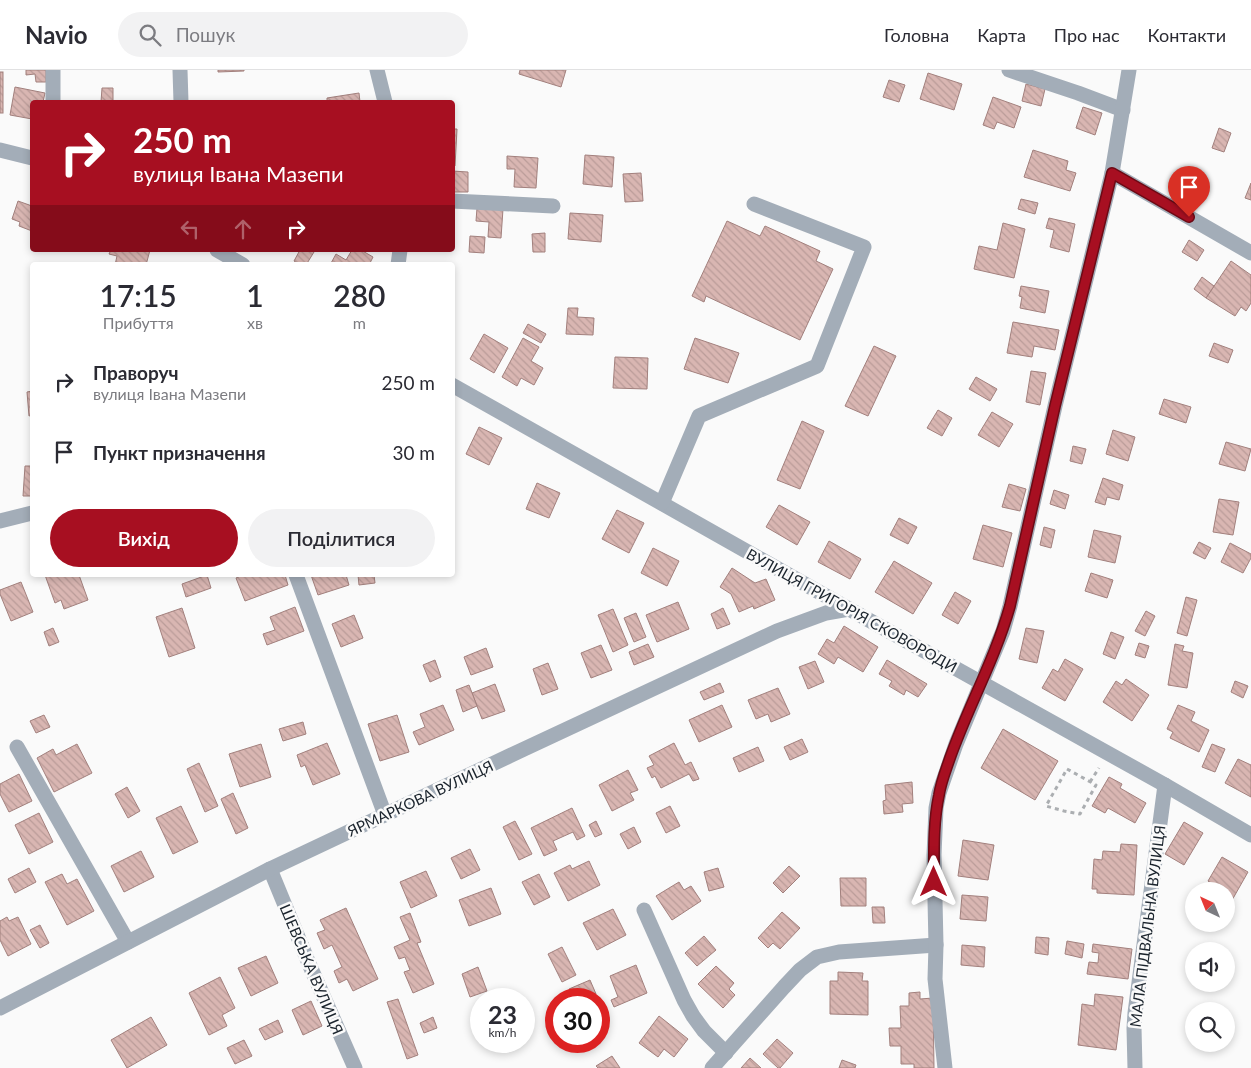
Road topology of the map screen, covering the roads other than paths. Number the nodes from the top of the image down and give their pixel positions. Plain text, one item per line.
1 (52, 70) edge
2 (180, 70) edge
3 (378, 70) edge
4 (1009, 70) edge
5 (1128, 70) edge
6 (53, 100) edge
7 (181, 100) edge
8 (385, 100) edge
9 (1123, 110) junction
10 (0, 150) edge
11 (30, 158) edge
12 (1112, 173) junction
13 (455, 201) edge
14 (754, 204) dead end
15 (553, 206) dead end
16 (220, 252) edge
17 (1251, 253) edge
18 (238, 262) edge
19 (455, 387) edge
20 (662, 503) junction
21 (30, 514) edge
22 (0, 521) edge
23 (297, 577) edge
24 (849, 610) junction
25 (981, 683) junction
26 (17, 747) dead end
27 (1165, 785) junction
28 (385, 814) junction
29 (1251, 835) edge
30 (270, 869) junction
31 (644, 910) dead end
32 (128, 942) junction
33 (936, 946) junction
34 (0, 1008) edge
35 (726, 1053) junction
36 (354, 1068) edge
37 (712, 1068) edge
38 (944, 1068) edge
39 (1135, 1068) edge

1 - 6 street
2 - 7 street
3 - 8 street
4 - 9 street
5 - 9 street
9 - 12 street
10 - 11 street
12 - 17 street
12 - 25 street
13 - 15 street
14 - 20 street
16 - 18 street
19 - 20 street, ВУЛИЦЯ ГРИГОРІЯ СКОВОРОДИ
20 - 24 street, ВУЛИЦЯ ГРИГОРІЯ СКОВОРОДИ
21 - 22 street
23 - 28 street
24 - 25 street, ВУЛИЦЯ ГРИГОРІЯ СКОВОРОДИ
24 - 28 street, ЯРМАРКОВА ВУЛИЦЯ
25 - 27 street, ВУЛИЦЯ ГРИГОРІЯ СКОВОРОДИ
25 - 33 street
26 - 32 street
27 - 29 street, ВУЛИЦЯ ГРИГОРІЯ СКОВОРОДИ
27 - 39 street, МАЛА ПІДВАЛЬНА ВУЛИЦЯ
28 - 30 street, ЯРМАРКОВА ВУЛИЦЯ
30 - 32 street, ЯРМАРКОВА ВУЛИЦЯ
30 - 36 street, ШЕВСЬКА ВУЛИЦЯ
31 - 35 street
32 - 34 street, ЯРМАРКОВА ВУЛИЦЯ
33 - 35 street
33 - 38 street
35 - 37 street

